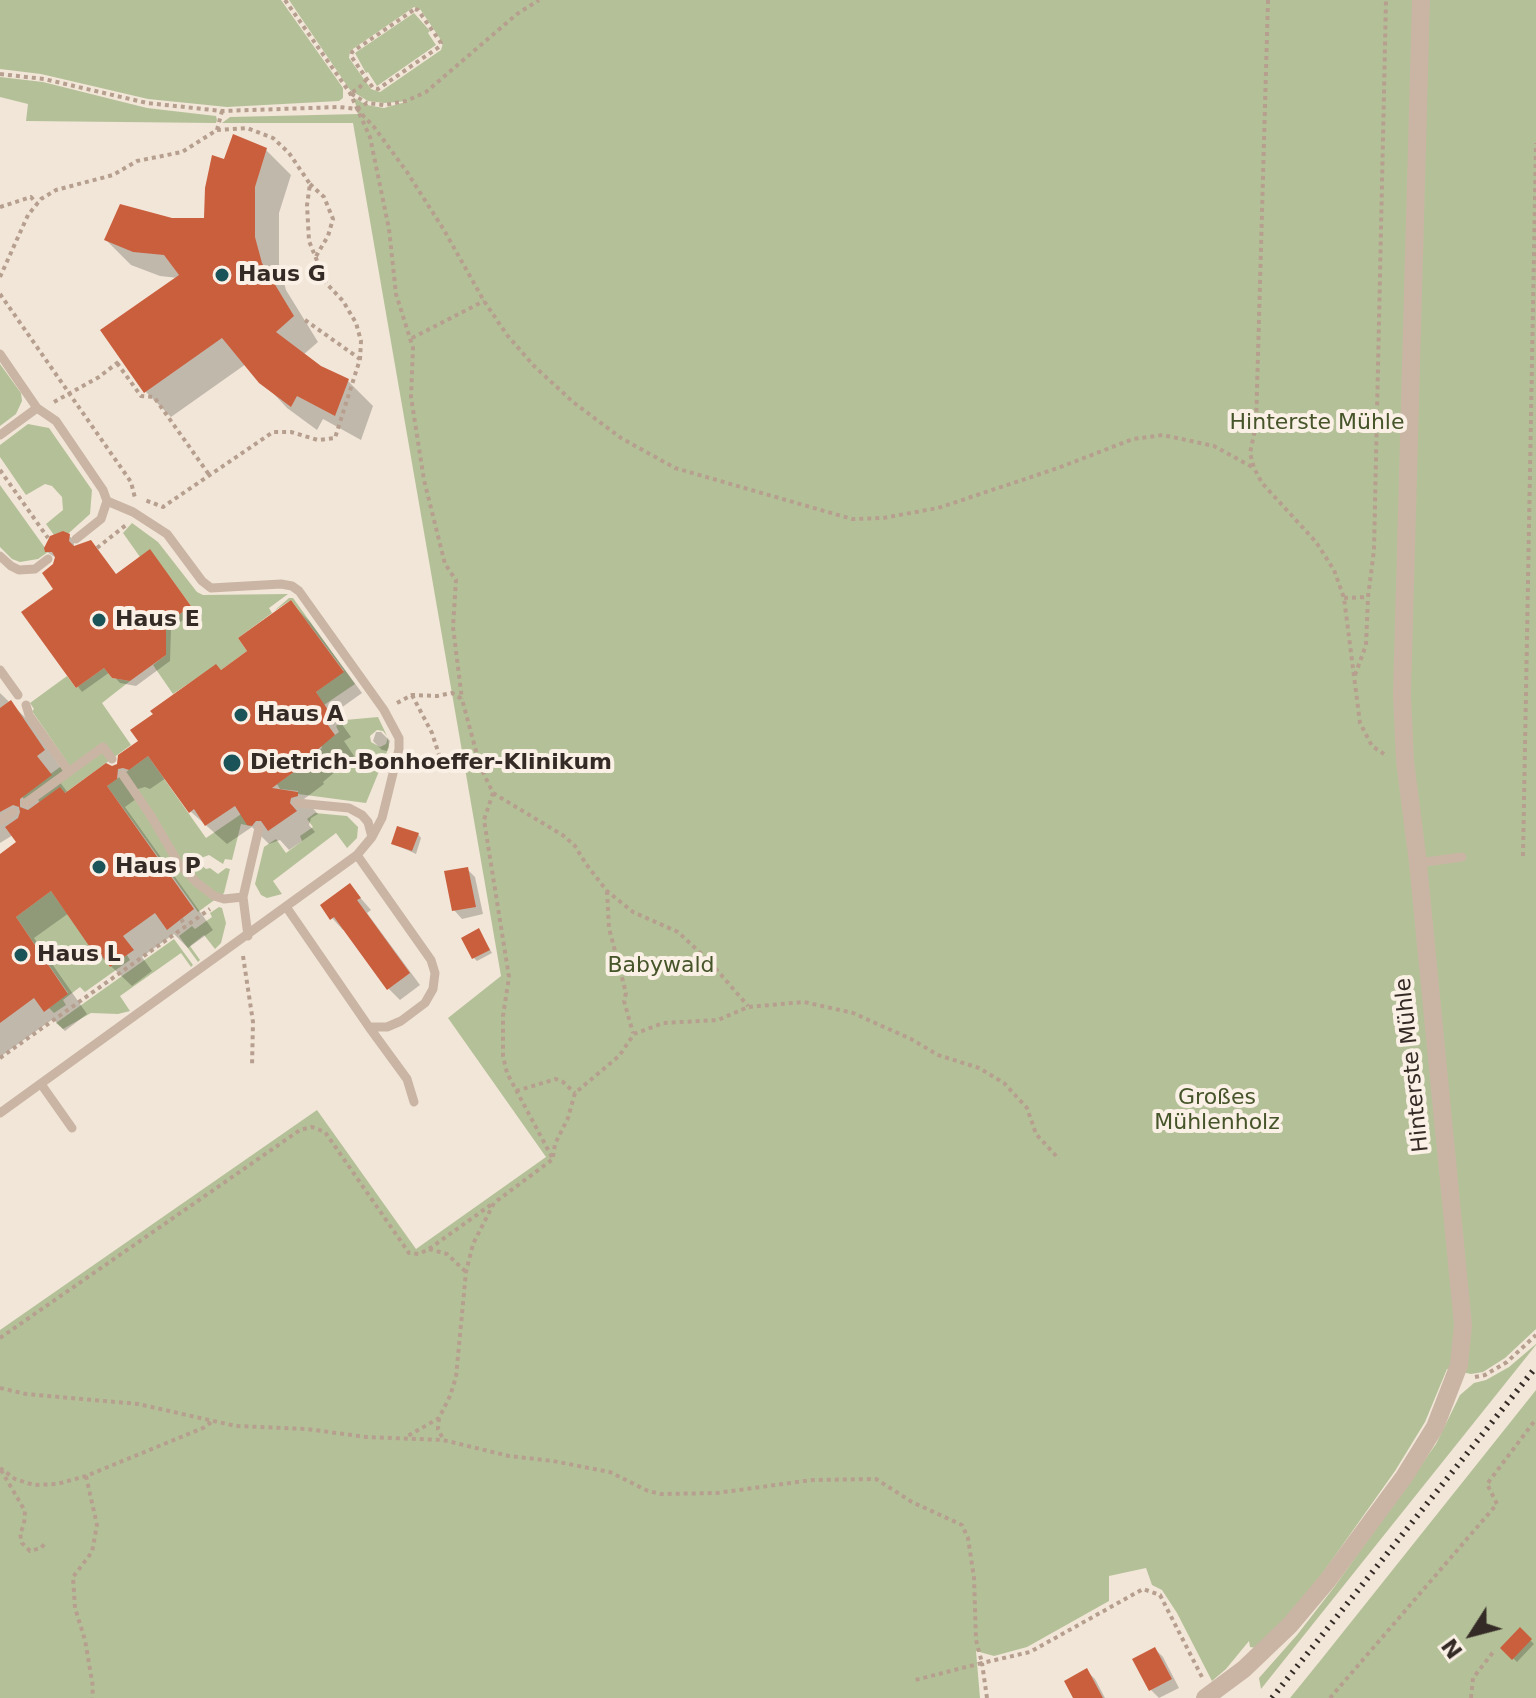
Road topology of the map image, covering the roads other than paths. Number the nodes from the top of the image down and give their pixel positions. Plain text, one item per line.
1 (1421, 0) edge
2 (0, 354) edge
3 (37, 408) junction
4 (0, 435) edge
5 (107, 501) junction
6 (76, 539) dead end
7 (0, 556) edge
8 (48, 559) dead end
9 (0, 670) edge
10 (18, 695) dead end
11 (26, 705) dead end
12 (112, 759) dead end
13 (69, 772) junction
14 (123, 775) dead end
15 (26, 803) dead end
16 (297, 803) dead end
17 (13, 812) dead end
18 (0, 821) edge
19 (259, 828) dead end
20 (372, 837) junction
21 (357, 855) junction
22 (1462, 857) dead end
23 (1418, 863) junction
24 (243, 897) junction
25 (287, 908) junction
26 (248, 936) junction
27 (369, 1027) junction
28 (41, 1084) junction
29 (414, 1102) dead end
30 (0, 1113) edge
31 (72, 1128) dead end
32 (1209, 1696) edge

1 - 23 street, Hinterste Mühle
2 - 3 lane
3 - 4 lane
3 - 5 lane
5 - 6 lane
5 - 20 lane
7 - 8 lane
9 - 10 lane
11 - 13 lane
12 - 13 lane
13 - 15 lane
14 - 24 lane
16 - 20 lane
17 - 18 lane
19 - 24 lane
20 - 21 lane
21 - 25 lane
21 - 27 lane
22 - 23 lane
23 - 32 street, Hinterste Mühle
24 - 26 lane
25 - 26 lane
25 - 27 lane
26 - 28 lane
27 - 29 lane
28 - 30 lane
28 - 31 lane

